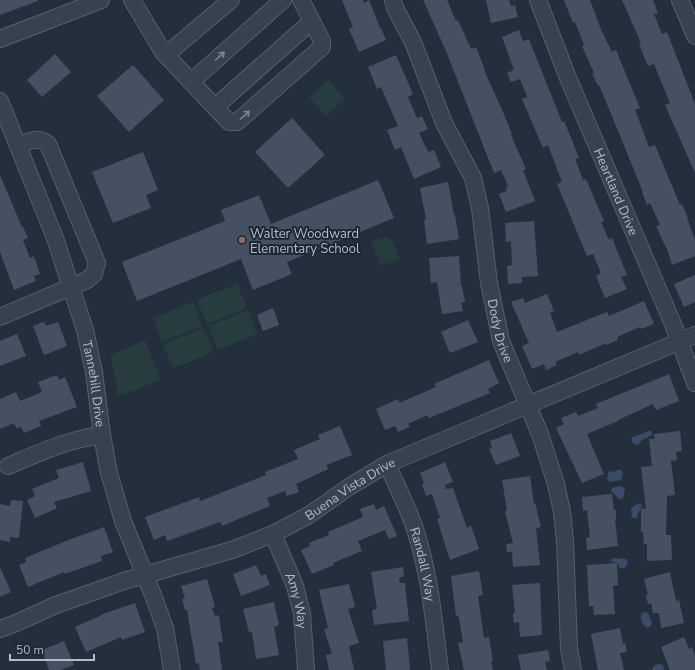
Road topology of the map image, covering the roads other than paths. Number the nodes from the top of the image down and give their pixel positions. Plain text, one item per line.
1 (100, 0) edge
2 (132, 0) edge
3 (231, 0) edge
4 (283, 0) edge
5 (301, 0) edge
6 (393, 0) edge
7 (538, 0) edge
8 (680, 0) edge
9 (312, 21) junction
10 (695, 36) edge
11 (0, 39) edge
12 (166, 55) junction
13 (191, 82) junction
14 (0, 101) edge
15 (215, 107) junction
16 (18, 146) junction
17 (72, 287) junction
18 (0, 317) edge
19 (695, 336) edge
20 (680, 342) junction
21 (695, 383) edge
22 (528, 404) junction
23 (102, 435) junction
24 (387, 464) junction
25 (8, 466) dead end
26 (273, 534) junction
27 (145, 574) junction
28 (0, 629) edge
29 (172, 670) edge
30 (306, 670) edge
31 (440, 670) edge
32 (573, 670) edge

1 - 11 street
2 - 12 street
3 - 12 street
13 -> 4 street
5 - 9 street
6 - 22 street, Dody Drive
7 - 20 street, Heartland Drive
8 - 10 street
9 - 15 street
15 -> 9 street
12 - 13 street
13 - 15 street
14 - 16 street, Tannehill Drive
16 - 17 street, Tannehill Drive
16 - 17 street
17 - 18 street
17 - 23 street, Tannehill Drive
19 - 20 street, Buena Vista Drive
20 - 21 street, Heartland Drive
20 - 22 street, Buena Vista Drive
22 - 24 street, Buena Vista Drive
22 - 32 street, Dody Drive
23 - 25 street
23 - 27 street, Tannehill Drive
24 - 26 street, Buena Vista Drive
24 - 31 street, Randall Way
26 - 27 street, Buena Vista Drive
26 - 30 street, Amy Way
27 - 28 street, Buena Vista Drive
27 - 29 street, Tannehill Drive

